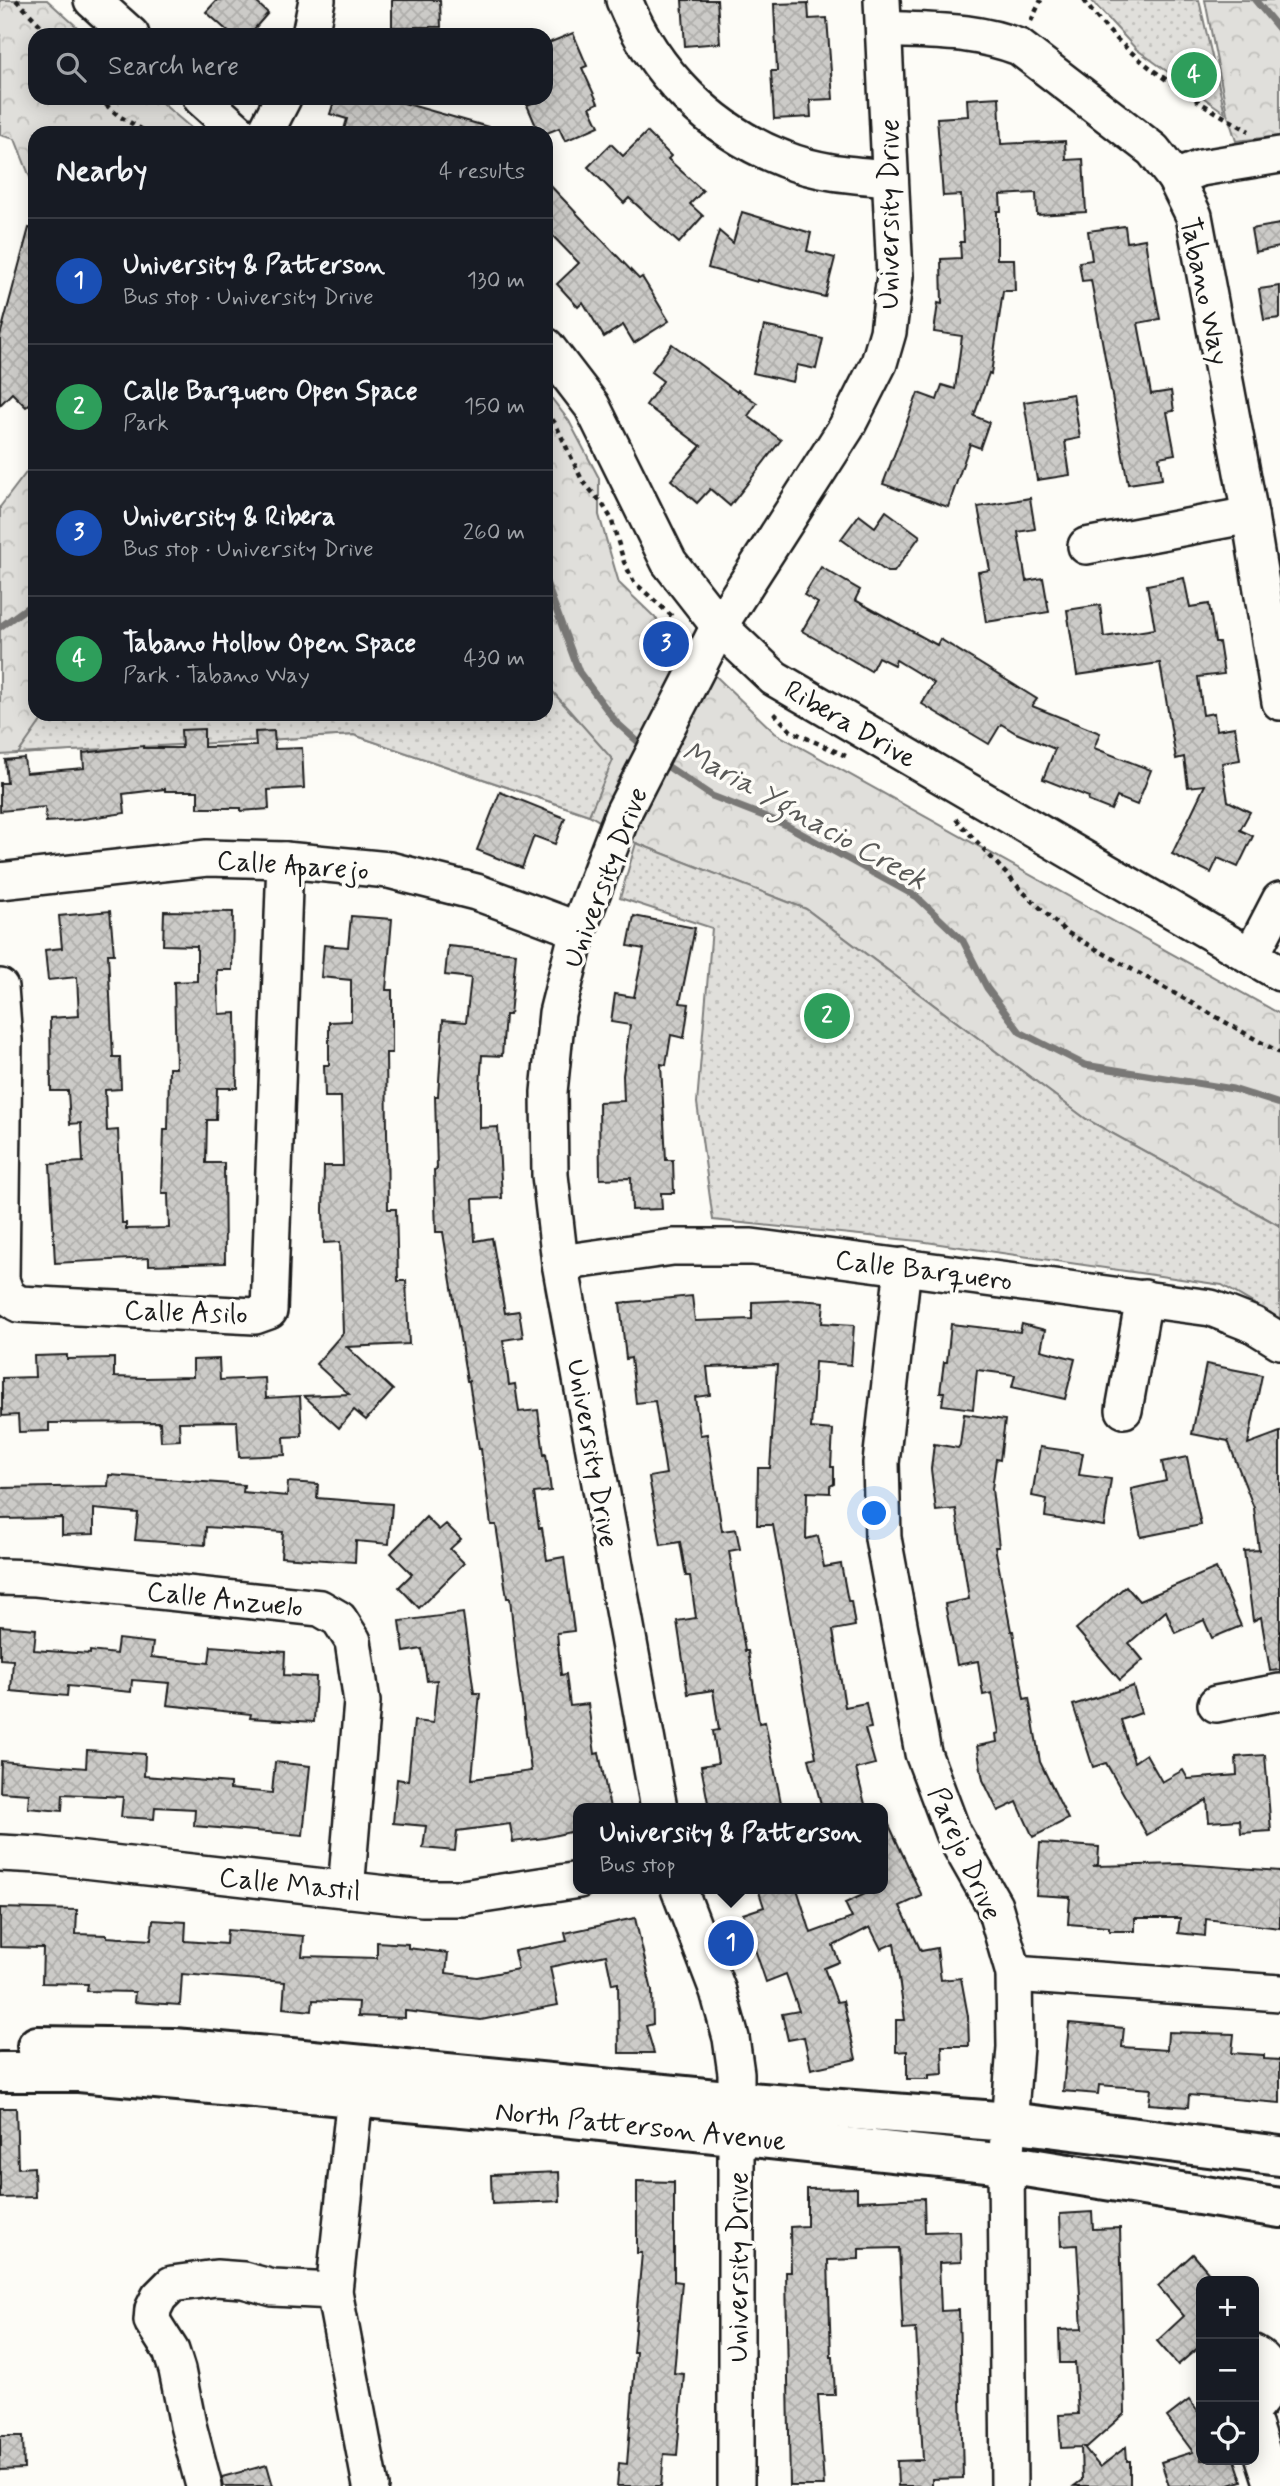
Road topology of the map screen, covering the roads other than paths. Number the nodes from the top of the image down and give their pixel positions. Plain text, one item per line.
1 (92, 0) edge
2 (317, 0) edge
3 (624, 0) edge
4 (883, 15) edge
5 (123, 28) edge
6 (311, 28) edge
7 (209, 105) edge
8 (279, 105) edge
9 (232, 126) edge
10 (269, 126) edge
11 (1268, 145) edge
12 (890, 178) junction
13 (1175, 178) junction
14 (553, 354) edge
15 (1250, 515) junction
16 (1086, 546) dead end
17 (719, 626) junction
18 (1280, 702) edge
19 (285, 860) junction
20 (0, 881) edge
21 (1280, 900) edge
22 (578, 930) junction
23 (1266, 965) edge
24 (0, 987) edge
25 (560, 1263) junction
26 (903, 1266) junction
27 (1144, 1298) junction
28 (1280, 1341) edge
29 (1124, 1410) dead end
30 (0, 1577) edge
31 (1280, 1692) edge
32 (1216, 1704) dead end
33 (658, 1803) edge
34 (0, 1853) edge
35 (573, 1881) edge
36 (346, 1890) junction
37 (681, 1894) edge
38 (1014, 1974) junction
39 (1280, 1993) edge
40 (0, 2047) edge
41 (0, 2072) edge
42 (356, 2081) junction
43 (736, 2118) junction
44 (1010, 2122) junction
45 (1280, 2156) edge
46 (1006, 2164) junction
47 (1280, 2208) edge
48 (334, 2291) junction
49 (1259, 2357) edge
50 (1259, 2402) edge
51 (1259, 2443) edge
52 (205, 2486) edge
53 (370, 2486) edge
54 (736, 2486) edge
55 (1009, 2486) edge
56 (1273, 2486) edge

1 - 5 street
2 - 6 street
3 - 12 street
4 - 12 street, University Drive
4 - 13 street, Tabano Way
7 - 9 street
8 - 10 street
11 - 13 street
12 - 17 street, University Drive
13 - 15 street, Tabano Way
14 - 17 street, Ribera Drive
15 - 16 street
15 - 18 street, Tabano Way
17 - 22 street, University Drive
17 - 23 street, Ribera Drive
19 - 20 street, Calle Aparejo
19 - 22 street, Calle Aparejo
19 - 24 street, Calle Asilo
21 - 23 street
22 - 25 street, University Drive
25 - 26 street, Calle Barquero
25 - 33 street, University Drive
26 - 27 street, Calle Barquero
26 - 38 street, Parejo Drive
27 - 28 street, Calle Barquero
27 - 29 street
30 - 36 street, Calle Anzuelo
31 - 32 street
34 - 36 street, Calle Mastil
35 - 36 street, Calle Mastil
37 - 43 street, University Drive
38 - 39 street
38 - 44 street, Parejo Drive
40 - 42 main road, North Patterson Avenue
41 - 42 main road, North Patterson Avenue
42 - 43 main road, North Patterson Avenue
42 - 48 street
43 - 44 main road, North Patterson Avenue
43 - 46 main road, North Patterson Avenue
43 - 54 street, University Drive
44 - 45 main road, North Patterson Avenue
44 - 46 street, Parejo Drive
46 - 47 main road, North Patterson Avenue
46 - 55 street, Parejo Drive
48 - 52 street
48 - 53 street
49 - 50 street
51 - 56 street

